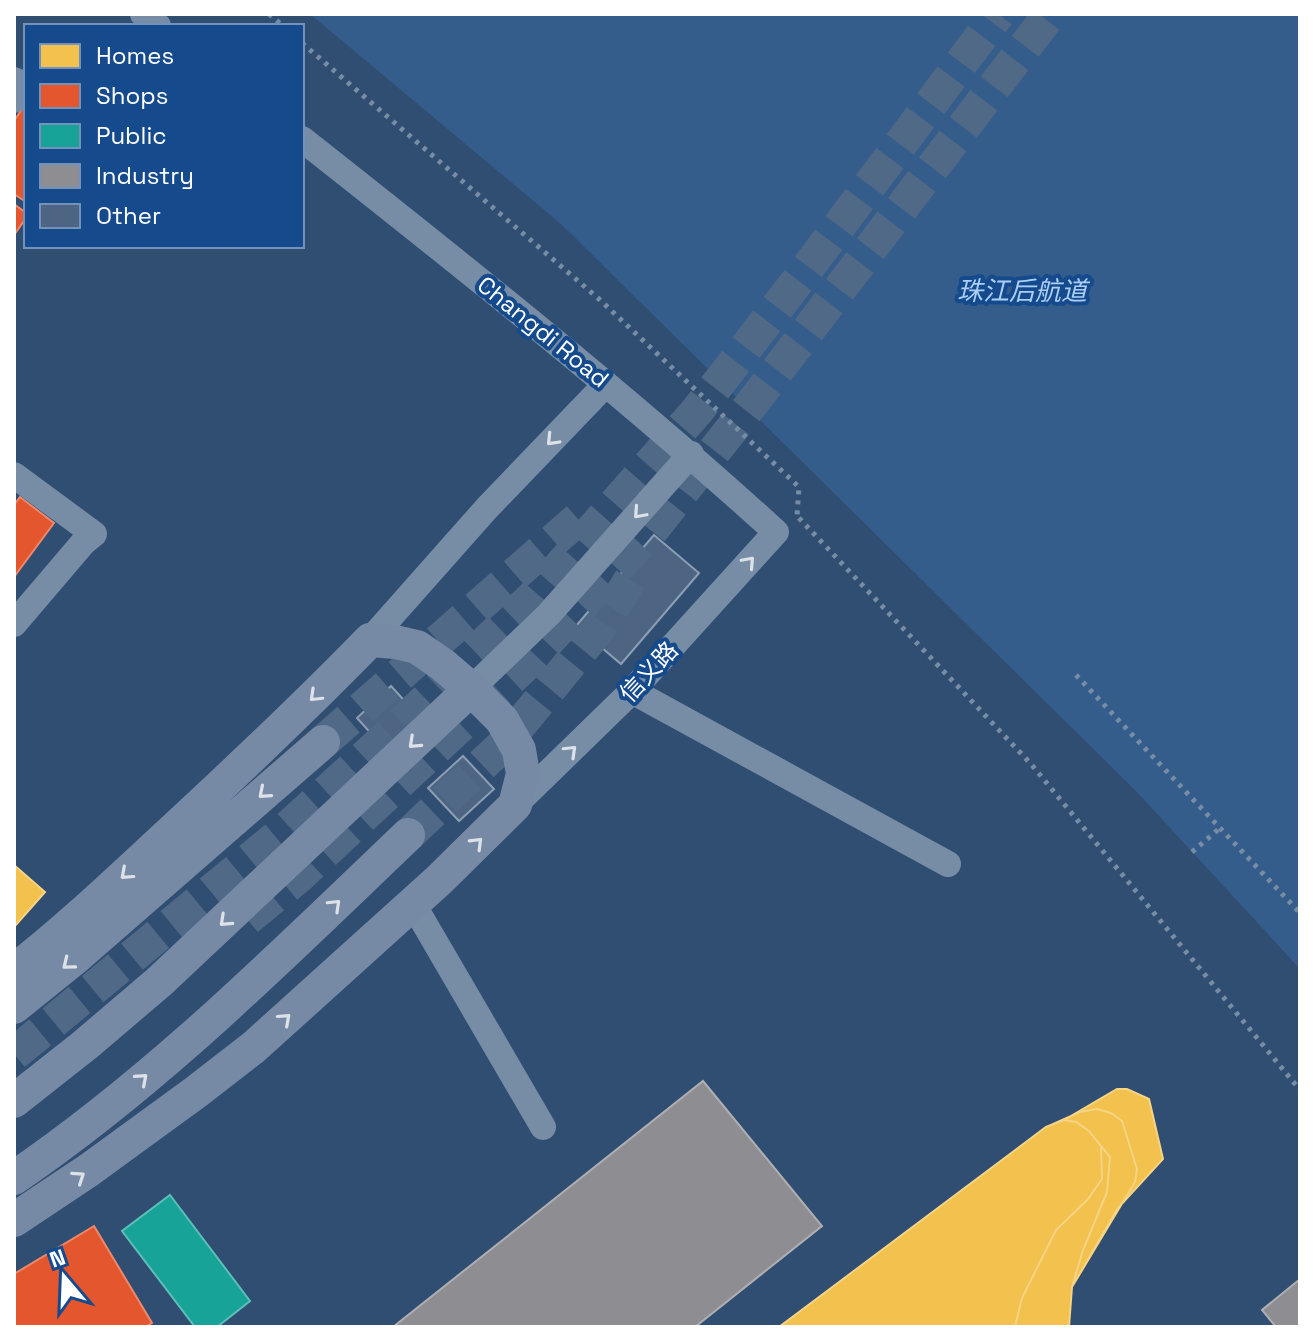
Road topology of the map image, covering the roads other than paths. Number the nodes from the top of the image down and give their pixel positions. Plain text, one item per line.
1 (304, 141) edge
2 (606, 384) junction
3 (691, 454) junction
4 (14, 475) edge
5 (787, 524) joint
6 (14, 624) edge
7 (370, 640) junction
8 (471, 689) junction
9 (632, 691) junction
10 (323, 742) tunnel mouth
11 (515, 805) junction
12 (408, 835) tunnel mouth
13 (948, 864) dead end
14 (413, 904) junction
15 (14, 971) edge
16 (14, 1007) edge
17 (14, 1101) edge
18 (543, 1127) dead end
19 (14, 1178) edge
20 (14, 1220) edge

1 - 2 street, Changdi Road
2 - 3 street, Changdi Road
2 -> 7 street
3 - 5 street, Changdi Road
3 -> 8 street
4 - 6 street
9 -> 5 street, 信义路
7 - 8 main road
7 -> 15 main road
8 - 11 main road
8 -> 17 main road
11 -> 9 street, 信义路
9 - 13 street
10 -> 16 main road
14 -> 11 main road
19 -> 12 main road
14 - 18 street
20 -> 14 main road

